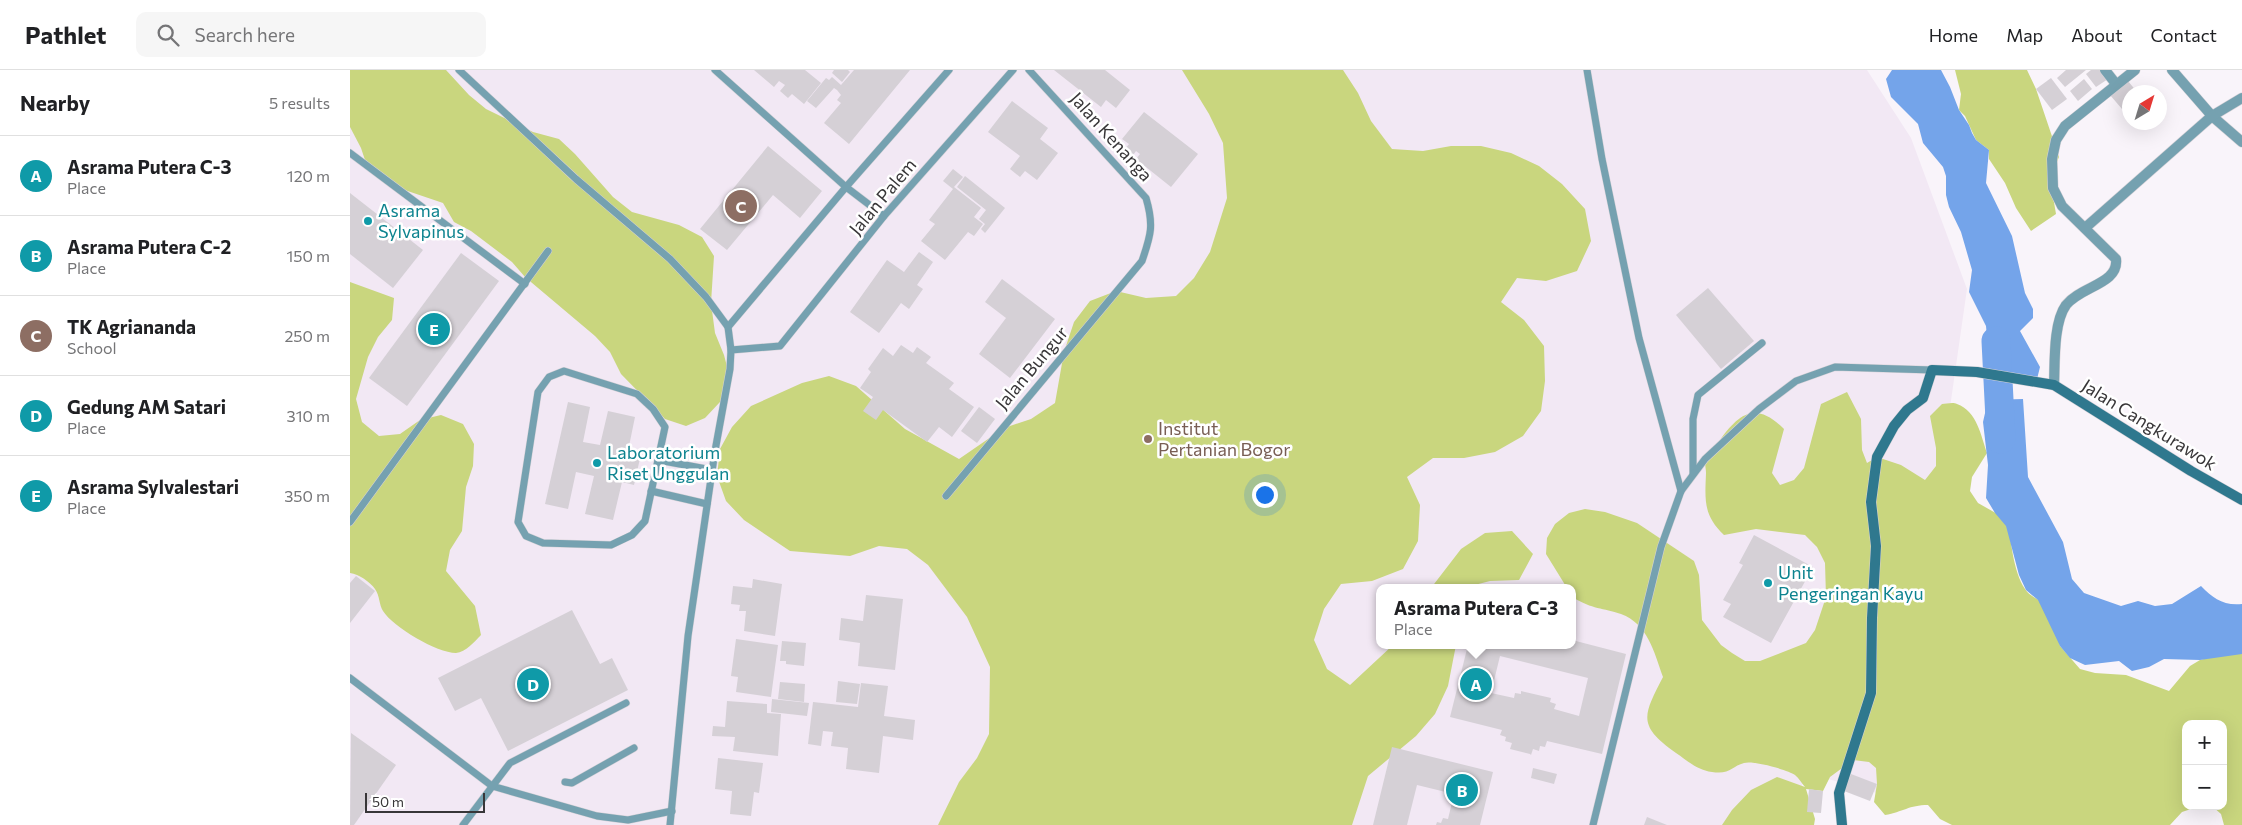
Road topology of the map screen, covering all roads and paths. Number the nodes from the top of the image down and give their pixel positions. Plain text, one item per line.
1 (459, 70) edge
2 (715, 70) edge
3 (949, 70) edge
4 (1013, 70) edge
5 (1030, 70) edge
6 (1588, 70) edge
7 (2105, 70) edge
8 (2135, 70) edge
9 (2172, 70) edge
10 (2116, 84) junction
11 (2242, 98) edge
12 (2212, 116) junction
13 (2242, 142) edge
14 (350, 152) edge
15 (846, 186) junction
16 (884, 216) junction
17 (2085, 228) junction
18 (548, 251) dead end
19 (1142, 261) joint
20 (525, 284) junction
21 (728, 327) junction
22 (1762, 343) dead end
23 (731, 350) junction
24 (1932, 370) junction
25 (2054, 385) junction
26 (658, 460) junction
27 (712, 470) junction
28 (1693, 474) junction
29 (651, 491) junction
30 (1681, 491) junction
31 (946, 496) dead end
32 (2242, 500) edge
33 (707, 504) junction
34 (350, 522) edge
35 (350, 678) edge
36 (626, 702) dead end
37 (634, 748) dead end
38 (565, 782) dead end
39 (492, 786) junction
40 (672, 811) junction
41 (463, 825) edge
42 (670, 825) edge
43 (1593, 825) edge
44 (1842, 825) edge

1 - 21 lane
2 - 15 lane
3 - 15 lane, Jalan Palem
4 - 16 lane, Jalan Palem
5 - 19 lane, Jalan Kenanga
6 - 30 lane
7 - 10 street
8 - 10 street
9 - 12 street
10 - 17 street
11 - 12 street
12 - 13 street
12 - 17 street
14 - 20 lane
15 - 16 lane
15 - 21 lane, Jalan Palem
16 - 23 lane, Jalan Palem
17 - 25 street
18 - 20 lane
19 - 31 lane, Jalan Bungur
20 - 34 lane
21 - 23 lane
22 - 28 lane
23 - 27 lane
24 - 25 street, Jalan Cangkurawok
24 - 28 lane
24 - 44 street
25 - 32 street, Jalan Cangkurawok
26 - 27 lane
26 - 29 lane
26 - 29 lane
27 - 33 lane
28 - 30 lane
29 - 33 lane
30 - 43 lane
33 - 40 lane
35 - 39 lane
36 - 39 lane
37 - 38 lane
39 - 40 lane
39 - 41 lane
40 - 42 lane

